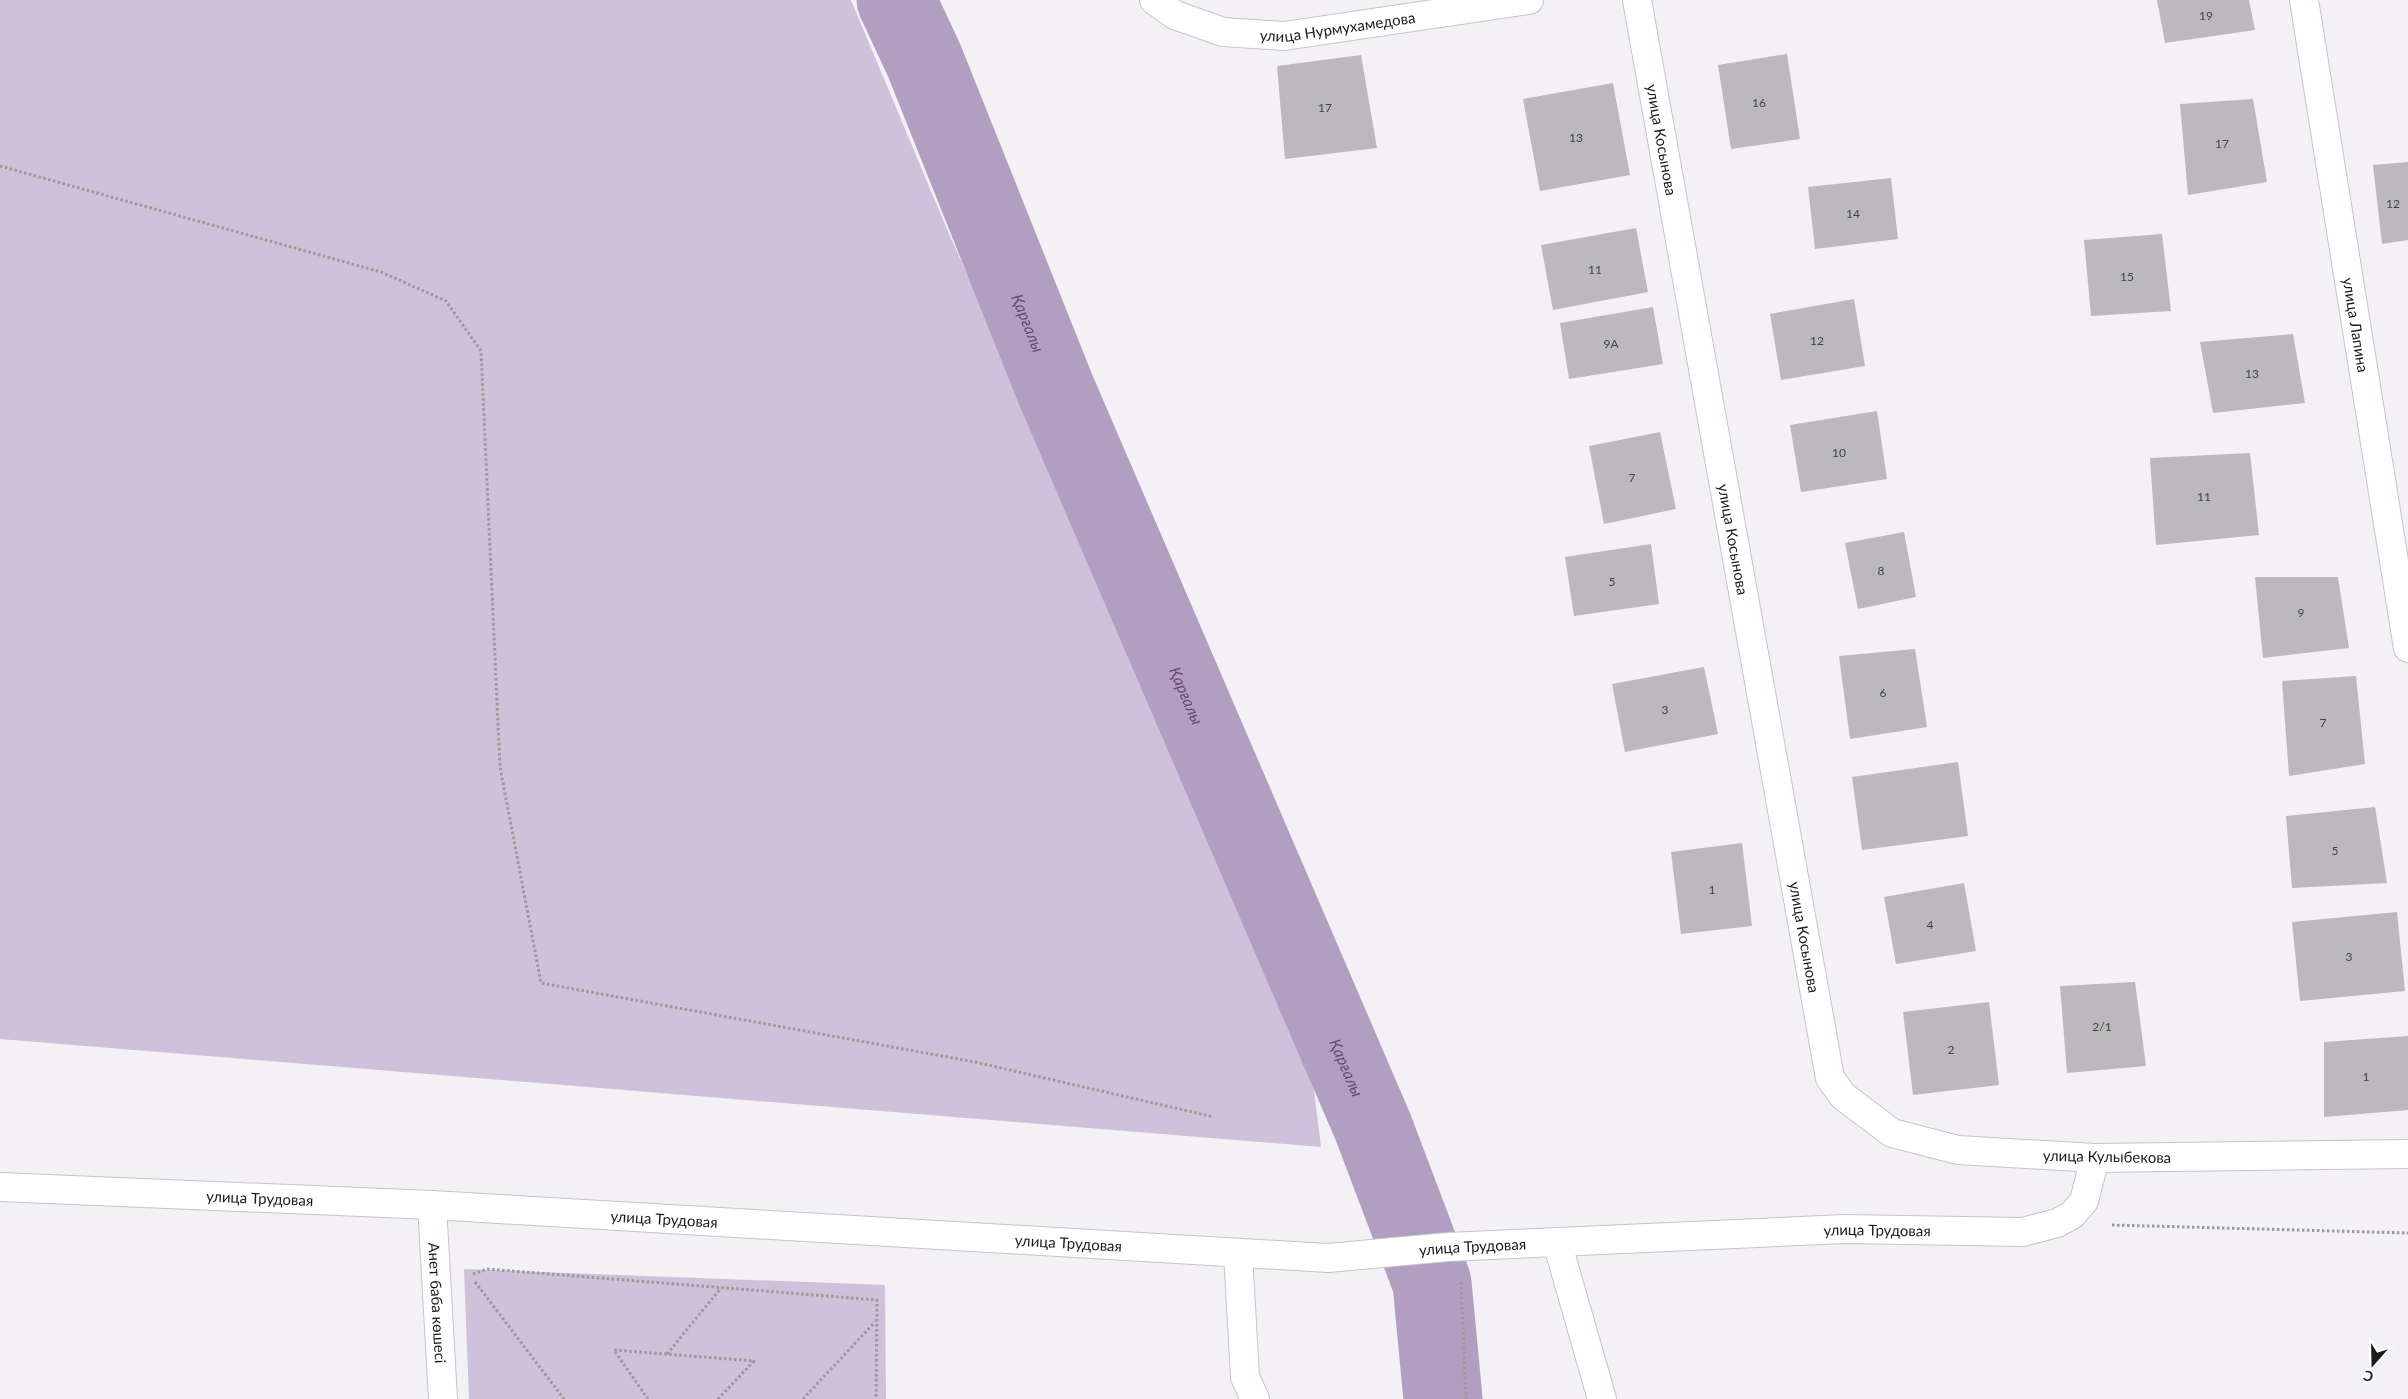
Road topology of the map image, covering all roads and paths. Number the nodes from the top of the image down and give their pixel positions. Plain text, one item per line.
1 (1154, 0) edge
2 (1530, 0) edge
3 (1637, 0) edge
4 (2304, 0) edge
5 (0, 166) edge
6 (2408, 648) edge
7 (1830, 1078) joint
8 (1214, 1117) dead end
9 (2408, 1154) edge
10 (2095, 1158) junction
11 (0, 1187) edge
12 (432, 1205) junction
13 (2057, 1223) junction
14 (2408, 1233) edge
15 (1557, 1242) junction
16 (1455, 1247) junction
17 (1238, 1253) junction
18 (721, 1287) junction
19 (875, 1322) junction
20 (667, 1354) junction
21 (443, 1399) edge
22 (564, 1399) edge
23 (648, 1399) edge
24 (718, 1399) edge
25 (803, 1399) edge
26 (876, 1399) edge
27 (1255, 1399) edge
28 (1466, 1399) edge
29 (1602, 1399) edge

1 - 2 street, улица Нурмухамедова
3 - 7 street, улица Косынова
4 - 6 street, улица Лапина
5 - 8 path
7 - 10 street, улица Кулыбекова
9 - 10 street, улица Кулыбекова
10 - 13 street, улица Трудовая
11 - 12 street, улица Трудовая
12 - 17 street, улица Трудовая
12 - 21 street, Анет баба көшесі
13 - 14 path
13 - 15 street, улица Трудовая
15 - 16 street, улица Трудовая
15 - 29 street
16 - 17 street, улица Трудовая
16 - 28 path
17 - 27 street
18 - 19 path
18 - 20 path
18 - 22 path
19 - 25 path
19 - 26 path
20 - 23 path
20 - 24 path

